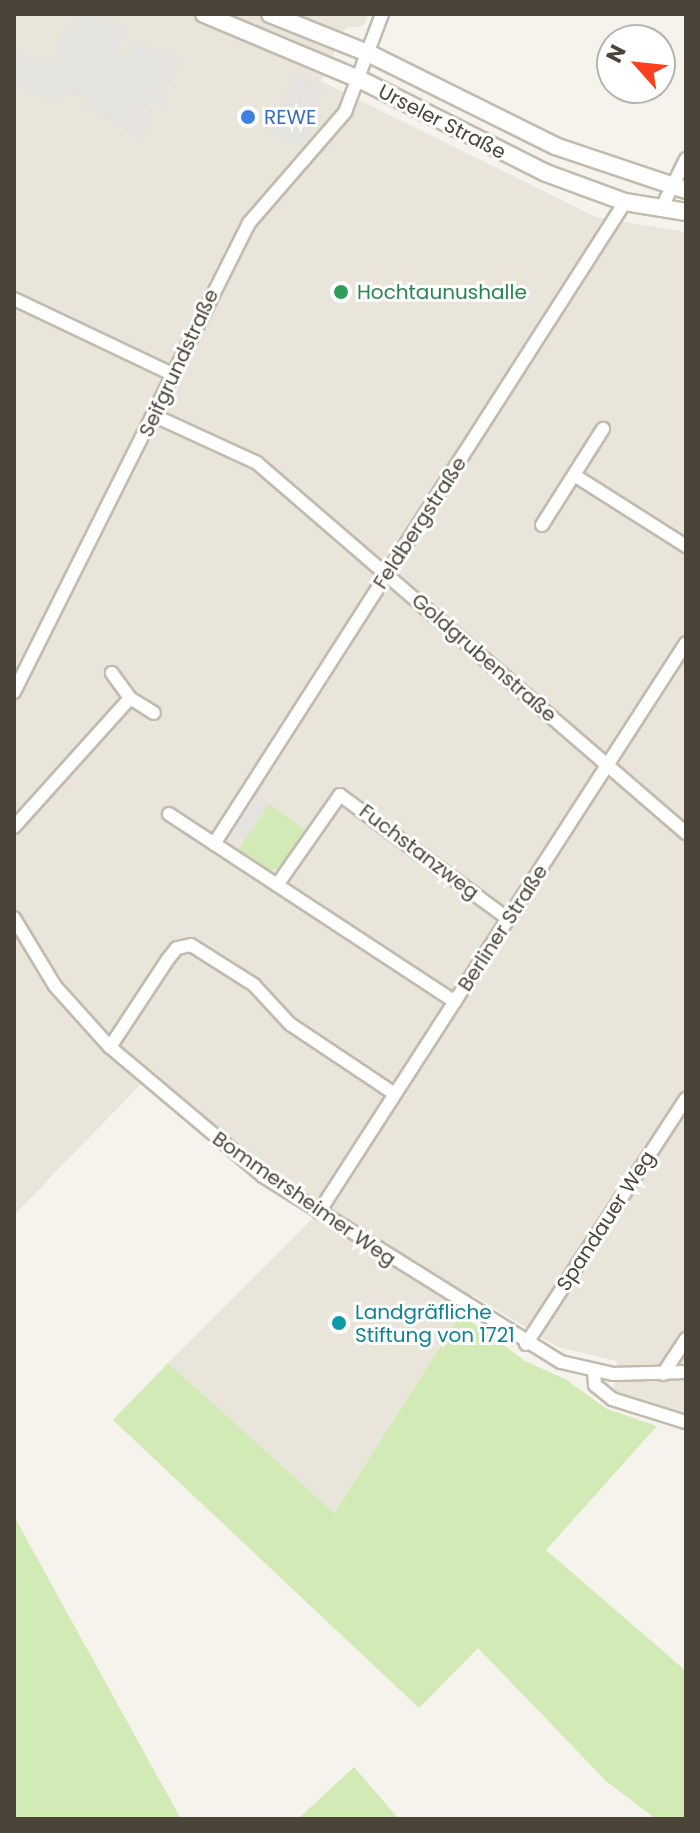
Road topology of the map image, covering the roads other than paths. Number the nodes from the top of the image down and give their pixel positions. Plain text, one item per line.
1 (204, 14) edge
2 (270, 14) edge
3 (382, 14) edge
4 (370, 54) junction
5 (359, 79) junction
6 (686, 159) edge
7 (678, 188) edge
8 (625, 202) junction
9 (661, 209) junction
10 (686, 212) edge
11 (14, 299) edge
12 (174, 375) junction
13 (155, 416) junction
14 (603, 429) dead end
15 (574, 475) junction
16 (542, 525) dead end
17 (686, 546) edge
18 (388, 573) junction
19 (686, 643) edge
20 (112, 673) dead end
21 (14, 692) edge
22 (130, 698) junction
23 (154, 713) dead end
24 (610, 767) junction
25 (169, 814) dead end
26 (14, 827) edge
27 (686, 833) edge
28 (214, 844) junction
29 (277, 885) junction
30 (14, 918) edge
31 (508, 919) junction
32 (455, 1002) junction
33 (110, 1047) junction
34 (395, 1094) junction
35 (686, 1099) edge
36 (319, 1212) junction
37 (686, 1339) edge
38 (526, 1344) junction
39 (594, 1371) junction
40 (686, 1372) edge
41 (663, 1374) junction
42 (686, 1422) edge

1 - 5 street, Urseler Straße
2 - 4 street, Urseler Straße
3 - 4 street, Seifgrundstraße
4 - 5 street, Seifgrundstraße
4 - 7 street, Urseler Straße
5 - 8 street, Urseler Straße
5 - 12 street, Seifgrundstraße
6 - 7 street
7 - 9 street
8 - 9 street, Urseler Straße
8 - 18 street, Feldbergstraße
9 - 10 street, Urseler Straße
11 - 12 street
12 - 13 street, Seifgrundstraße
13 - 18 street, Goldgrubenstraße
13 - 21 street, Seifgrundstraße
14 - 15 street
15 - 16 street
15 - 17 street
18 - 24 street, Goldgrubenstraße
18 - 28 street, Feldbergstraße
19 - 24 street, Berliner Straße
20 - 22 street
22 - 23 street
22 - 26 street
24 - 27 street, Goldgrubenstraße
24 - 31 street, Berliner Straße
25 - 28 street
28 - 29 street
29 - 31 street, Fuchstanzweg
29 - 32 street
30 - 33 street, Bommersheimer Weg
31 - 32 street, Berliner Straße
32 - 34 street, Berliner Straße
33 - 34 street
33 - 36 street, Bommersheimer Weg
34 - 36 street, Berliner Straße
35 - 38 street, Spandauer Weg
36 - 38 street, Bommersheimer Weg
37 - 41 street
38 - 39 street, Bommersheimer Weg
39 - 41 street
39 - 42 street
40 - 41 street

